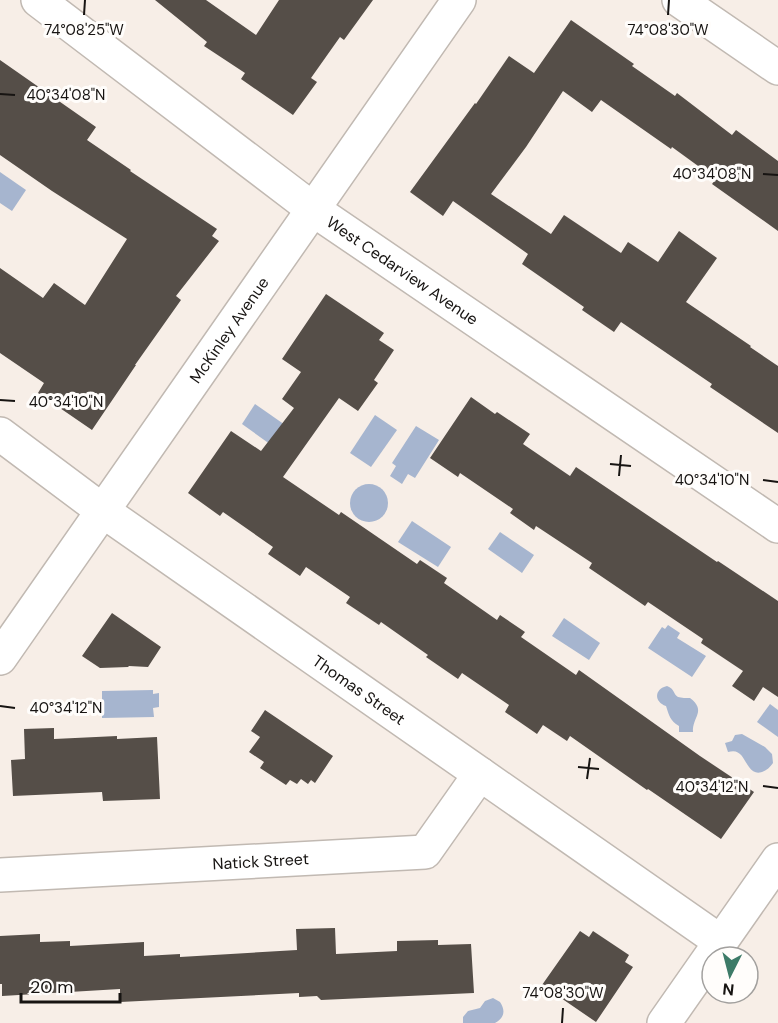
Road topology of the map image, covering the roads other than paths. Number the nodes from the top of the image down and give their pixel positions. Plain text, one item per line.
1 (38, 0) edge
2 (459, 0) edge
3 (679, 0) edge
4 (778, 68) edge
5 (314, 210) junction
6 (0, 434) edge
7 (103, 511) junction
8 (778, 526) edge
9 (0, 658) edge
10 (480, 774) junction
11 (778, 860) edge
12 (0, 875) edge
13 (721, 942) junction
14 (664, 1023) edge

1 - 5 street, West Cedarview Avenue
2 - 5 street, McKinley Avenue
3 - 4 street
5 - 7 street, McKinley Avenue
5 - 8 street, West Cedarview Avenue
6 - 7 street, Thomas Street
7 - 9 street, McKinley Avenue
7 - 10 street, Thomas Street
10 - 12 street, Natick Street
10 - 13 street, Thomas Street
11 - 13 street
13 - 14 street

